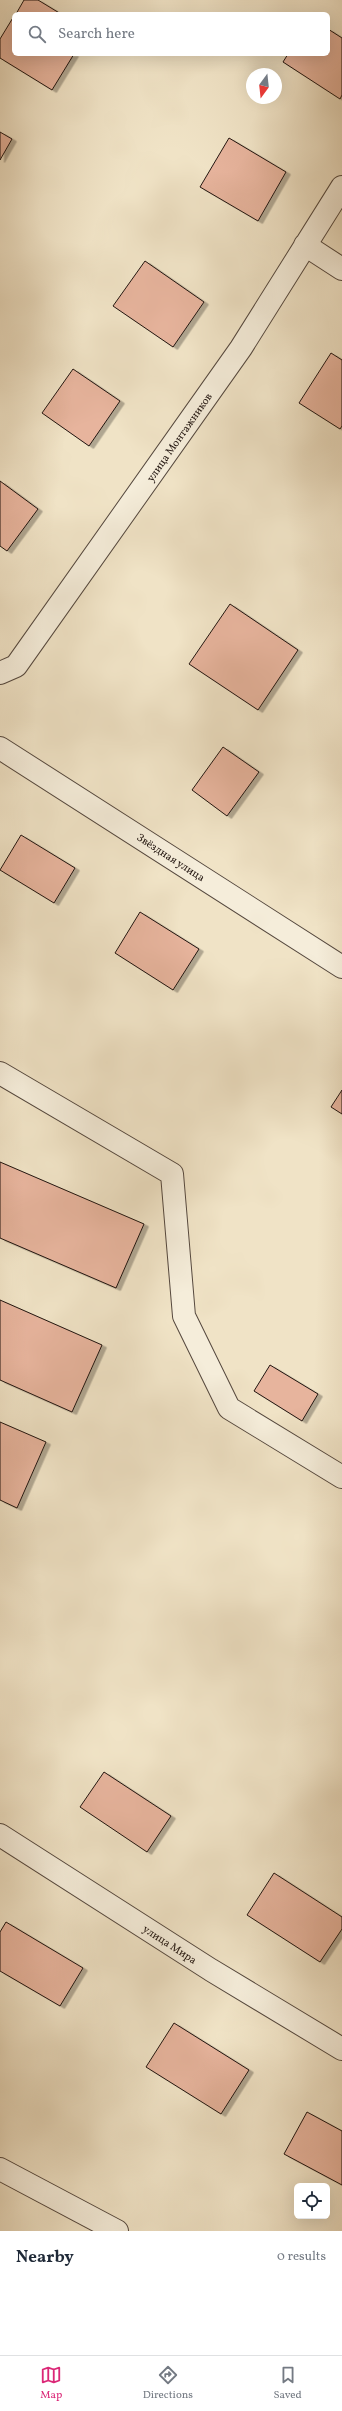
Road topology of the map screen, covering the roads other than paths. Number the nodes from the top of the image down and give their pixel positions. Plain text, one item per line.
1 (342, 187) edge
2 (306, 245) junction
3 (342, 269) edge
4 (0, 673) edge
5 (0, 748) edge
6 (342, 967) edge
7 (0, 1073) edge
8 (342, 1477) edge
9 (0, 1835) edge
10 (342, 2049) edge
11 (0, 2169) edge
12 (117, 2231) edge

1 - 2 street, улица Монтажников
2 - 3 street
2 - 4 street, улица Монтажников
5 - 6 street, Звёздная улица
7 - 8 street
9 - 10 street, улица Мира
11 - 12 street

